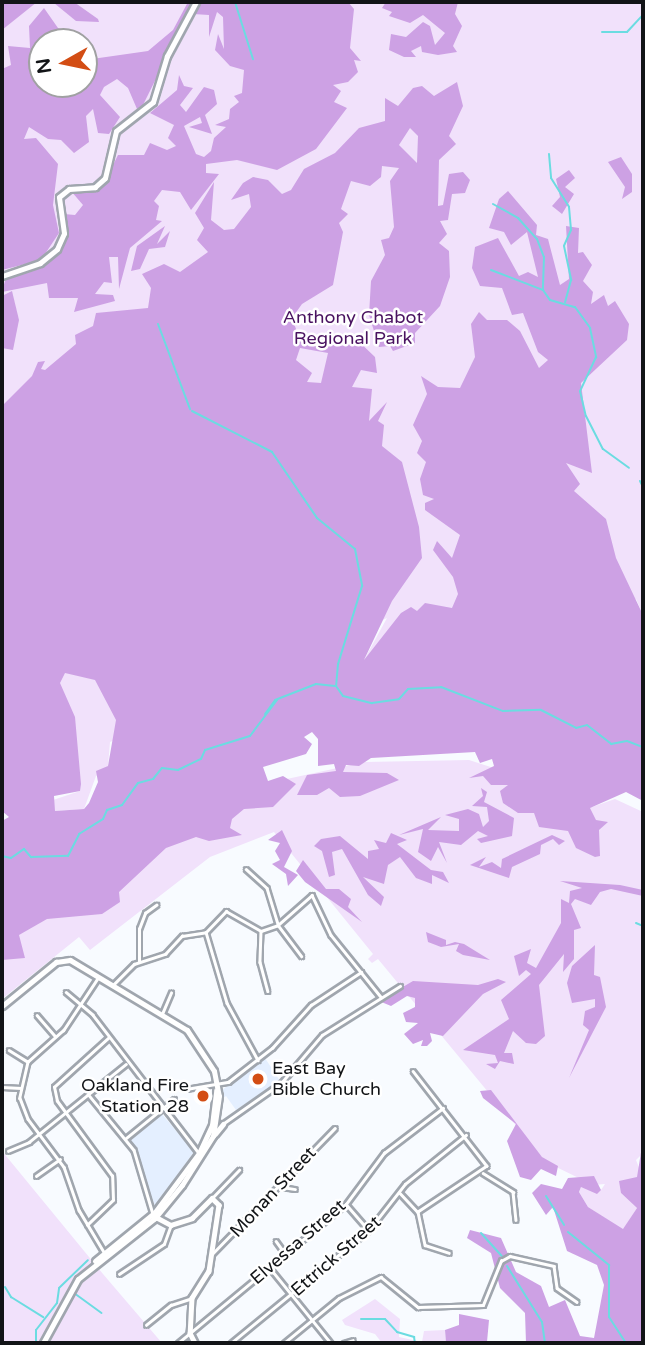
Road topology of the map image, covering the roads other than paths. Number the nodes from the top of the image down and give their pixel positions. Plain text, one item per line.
1 (196, 2) edge
2 (2, 276) edge
3 (246, 869) dead end
4 (156, 905) dead end
5 (278, 925) junction
6 (261, 931) junction
7 (206, 932) junction
8 (302, 956) dead end
9 (139, 962) junction
10 (361, 972) junction
11 (99, 976) junction
12 (112, 986) junction
13 (400, 986) dead end
14 (268, 991) dead end
15 (66, 992) dead end
16 (171, 993) dead end
17 (381, 997) junction
18 (80, 1005) junction
19 (2, 1006) edge
20 (37, 1015) dead end
21 (161, 1017) junction
22 (55, 1036) junction
23 (108, 1038) junction
24 (9, 1050) dead end
25 (258, 1060) junction
26 (28, 1062) junction
27 (126, 1064) junction
28 (412, 1071) dead end
29 (2, 1087) edge
30 (217, 1087) junction
31 (21, 1088) junction
32 (186, 1089) dead end
33 (88, 1094) junction
34 (174, 1099) dead end
35 (163, 1108) junction
36 (443, 1108) junction
37 (66, 1113) junction
38 (216, 1124) junction
39 (335, 1128) dead end
40 (40, 1134) junction
41 (466, 1135) junction
42 (125, 1139) junction
43 (8, 1151) dead end
44 (201, 1154) junction
45 (60, 1159) junction
46 (239, 1170) dead end
47 (482, 1173) junction
48 (36, 1176) dead end
49 (282, 1187) junction
50 (295, 1189) dead end
51 (400, 1193) junction
52 (212, 1198) junction
53 (346, 1204) junction
54 (418, 1212) junction
55 (154, 1216) junction
56 (516, 1220) dead end
57 (171, 1225) junction
58 (87, 1226) junction
59 (369, 1230) junction
60 (276, 1241) dead end
61 (104, 1252) junction
62 (449, 1252) dead end
63 (211, 1255) junction
64 (286, 1255) junction
65 (270, 1268) junction
66 (119, 1274) dead end
67 (291, 1295) junction
68 (192, 1298) junction
69 (576, 1302) dead end
70 (313, 1319) junction
71 (146, 1325) dead end
72 (190, 1333) junction
73 (353, 1340) dead end
74 (43, 1343) edge
75 (177, 1343) edge
76 (195, 1343) edge
77 (231, 1343) edge
78 (284, 1343) edge
79 (331, 1343) edge
80 (344, 1343) edge

1 - 2 main road
3 - 5 street
4 - 9 street
5 - 6 street
5 - 8 street
5 - 10 street
6 - 7 street
6 - 14 street
7 - 9 street
7 - 25 street
9 - 12 street
10 - 17 street
10 - 25 street
11 - 12 main road
11 - 18 street
11 - 19 main road
12 - 21 main road
13 - 17 street
15 - 18 street
16 - 21 street
17 - 38 street
18 - 22 street
18 - 23 street
20 - 22 street
21 - 30 main road
22 - 26 street
23 - 27 street
23 - 37 street
24 - 26 street
25 - 30 street
26 - 31 street
27 - 33 street
27 - 35 street
28 - 36 street
29 - 31 street
30 - 32 street
30 - 38 main road
31 - 40 street
33 - 37 street
33 - 42 street
34 - 35 street
35 - 42 street
35 - 44 street
36 - 41 street
36 - 53 street, Elvessa Street
37 - 40 street
37 - 58 street
38 - 44 main road
38 - 44 main road
39 - 49 street, Monan Street
40 - 43 street
40 - 45 street
41 - 47 street
41 - 51 street, Ettrick Street
42 - 55 street
44 - 55 main road
45 - 48 street
45 - 58 street
46 - 52 street
47 - 54 street
47 - 56 street
49 - 50 street
49 - 63 street, Monan Street
51 - 54 street
51 - 59 street, Ettrick Street
52 - 57 street
52 - 63 street
53 - 59 street
53 - 64 street, Elvessa Street
54 - 62 street
55 - 57 street
55 - 61 main road
57 - 66 street
58 - 61 street
59 - 67 street, Ettrick Street
60 - 64 street
61 - 74 main road
63 - 68 street
64 - 65 street, Elvessa Street
65 - 67 street
65 - 72 street, Elvessa Street
67 - 70 street
67 - 77 street, Ettrick Street
68 - 71 street
68 - 72 street
69 - 70 street
70 - 78 street
70 - 79 street
72 - 75 street, Elvessa Street
72 - 76 street
73 - 80 street

